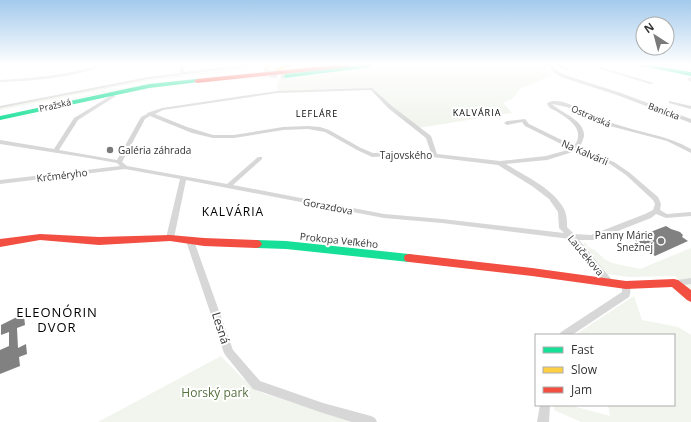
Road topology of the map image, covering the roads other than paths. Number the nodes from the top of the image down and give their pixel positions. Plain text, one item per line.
1 (106, 85) edge
2 (139, 85) edge
3 (161, 85) edge
4 (590, 85) edge
5 (114, 96) dead end
6 (671, 102) dead end
7 (0, 107) edge
8 (691, 108) edge
9 (0, 114) edge
10 (149, 114) junction
11 (0, 118) edge
12 (691, 121) edge
13 (507, 123) dead end
14 (0, 142) edge
15 (576, 149) junction
16 (691, 150) edge
17 (56, 151) junction
18 (434, 154) junction
19 (260, 158) dead end
20 (119, 162) junction
21 (500, 163) junction
22 (125, 167) junction
23 (183, 178) junction
24 (0, 182) edge
25 (228, 186) junction
26 (656, 211) junction
27 (691, 214) edge
28 (572, 237) junction
29 (170, 238) junction
30 (190, 240) junction
31 (0, 243) edge
32 (691, 281) edge
33 (609, 282) junction
34 (674, 284) junction
35 (626, 285) junction
36 (691, 297) edge
37 (566, 334) edge
38 (545, 406) edge
39 (371, 422) edge
40 (543, 422) edge

1 - 7 street, Pražská
2 - 9 main road, Pražská
3 - 11 main road, Pražská
4 - 12 street, Banícka
5 - 17 street
6 - 8 street
10 - 18 street, Tajovského
10 - 18 street
10 - 20 street
13 - 15 street, Na Kalvárii
14 - 17 street, Gorazdova
15 - 16 street, Ostravská
15 - 21 street, Tajovského
15 - 26 street, Na Kalvárii
17 - 20 street, Gorazdova
18 - 21 street, Tajovského
19 - 25 street
20 - 22 street, Gorazdova
21 - 28 street, Laučekova
22 - 23 street, Gorazdova
22 - 24 street, Krčméryho
23 - 25 street, Gorazdova
23 - 29 street
25 - 28 street, Gorazdova
26 - 27 street
26 - 28 street, Gorazdova
28 - 33 street, Laučekova
29 - 30 main road, Prokopa Veľkého
29 - 31 main road, Prokopa Veľkého
30 - 33 main road, Prokopa Veľkého
30 - 39 street, Lesná
32 - 34 street
33 - 35 main road, Prokopa Veľkého
34 - 35 main road, Prokopa Veľkého
34 - 36 main road
35 - 37 street
38 - 40 street

